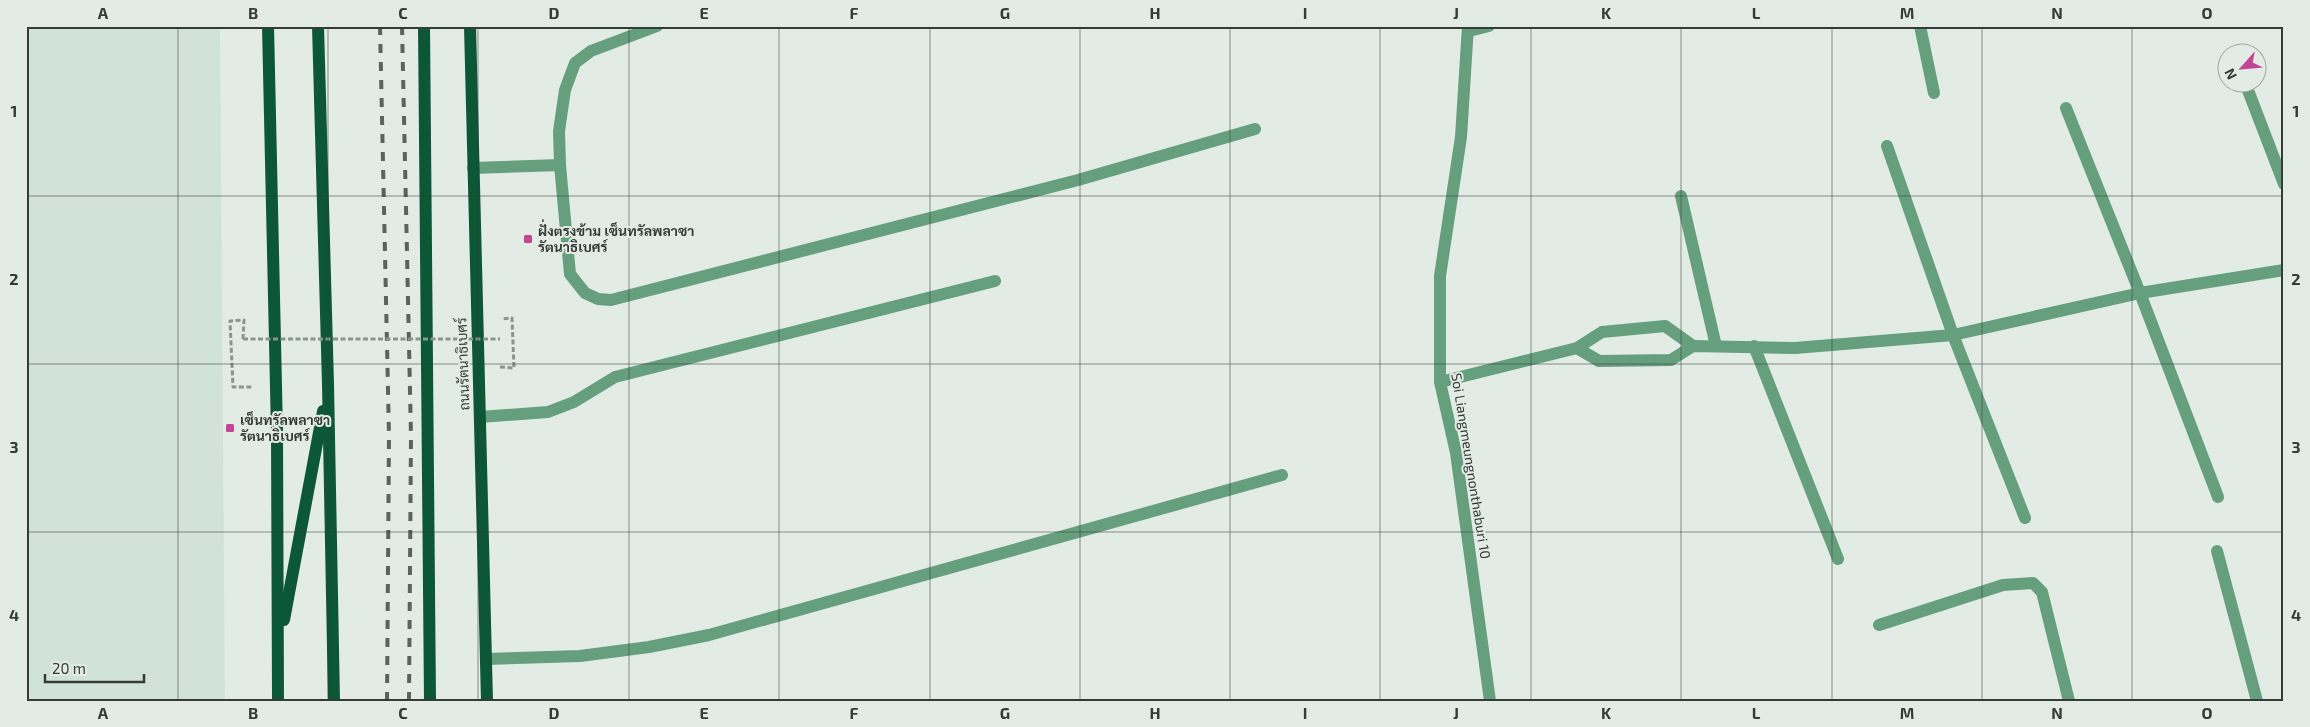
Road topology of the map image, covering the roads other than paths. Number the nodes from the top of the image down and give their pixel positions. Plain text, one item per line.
1 (268, 26) edge
2 (318, 26) edge
3 (424, 26) edge
4 (470, 26) edge
5 (657, 26) edge
6 (1489, 26) edge
7 (1920, 26) edge
8 (1468, 29) edge
9 (2248, 92) edge
10 (1934, 93) dead end
11 (2066, 108) dead end
12 (1255, 129) dead end
13 (1887, 146) dead end
14 (560, 165) junction
15 (473, 168) junction
16 (2284, 184) edge
17 (1681, 196) dead end
18 (2284, 270) edge
19 (995, 281) dead end
20 (2140, 293) junction
21 (1953, 336) junction
22 (1693, 346) junction
23 (1716, 346) junction
24 (1754, 346) junction
25 (1577, 348) junction
26 (1440, 382) junction
27 (328, 384) junction
28 (480, 417) junction
29 (1282, 475) dead end
30 (2218, 497) dead end
31 (2025, 518) dead end
32 (2217, 551) dead end
33 (1838, 559) dead end
34 (1878, 624) dead end
35 (279, 648) junction
36 (486, 658) junction
37 (278, 701) edge
38 (334, 701) edge
39 (430, 701) edge
40 (487, 701) edge
41 (1490, 701) edge
42 (2070, 701) edge
43 (2257, 701) edge

1 - 35 main road
2 - 27 main road
3 - 39 main road
4 - 15 main road, ถนนรัตนาธิเบศร์
5 - 14 street
6 - 8 street
7 - 10 street
8 - 26 street, Soi Liangmeungnonthaburi 10
9 - 16 street
11 - 20 street
12 - 14 street
13 - 21 street
14 - 15 street
15 - 28 main road, ถนนรัตนาธิเบศร์
17 - 23 street
18 - 20 street
19 - 28 street
20 - 21 street
20 - 30 street
21 - 24 street
21 - 31 street
22 - 23 street
22 - 25 street
22 - 25 street
23 - 24 street
24 - 33 street
25 - 26 street
26 - 41 street, Soi Liangmeungnonthaburi 10
27 - 35 main road
27 - 38 main road
28 - 36 main road, ถนนรัตนาธิเบศร์
29 - 36 street
32 - 43 street
34 - 42 street
35 - 37 main road
36 - 40 main road, ถนนรัตนาธิเบศร์

